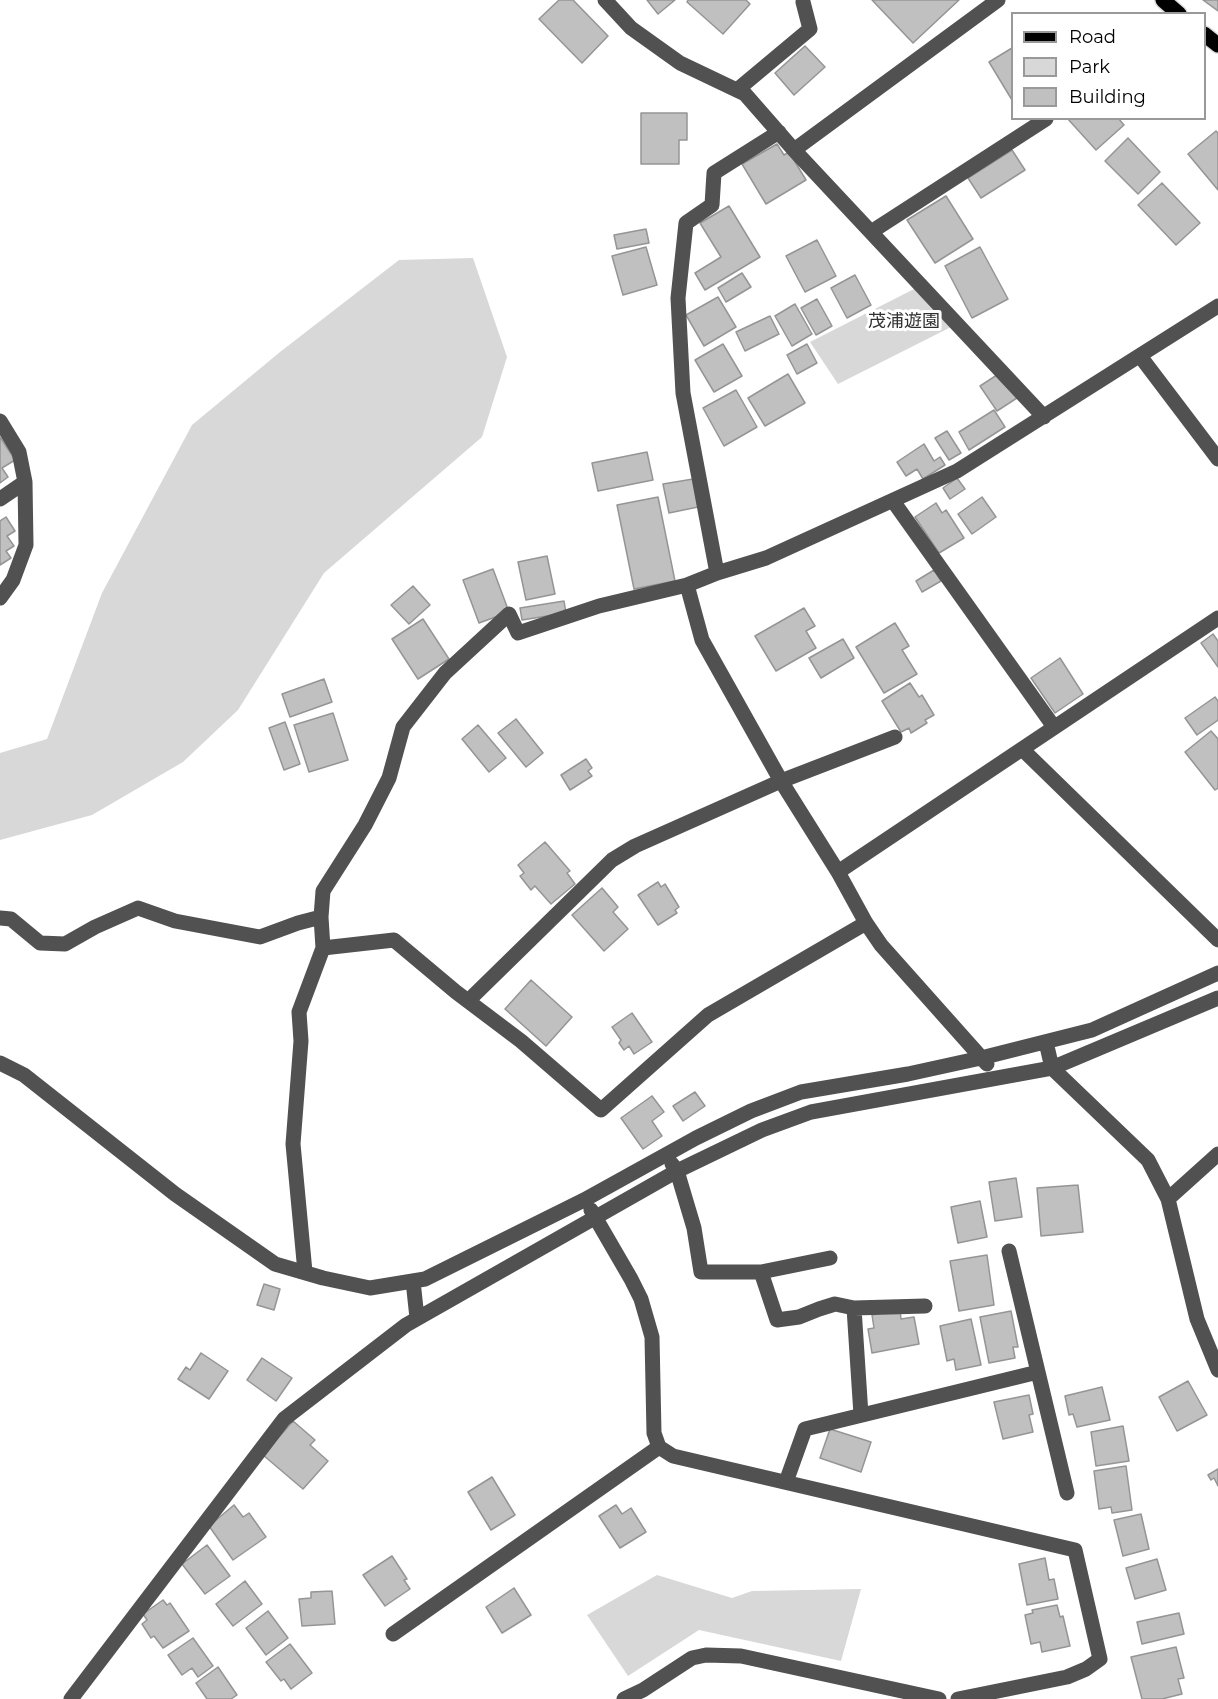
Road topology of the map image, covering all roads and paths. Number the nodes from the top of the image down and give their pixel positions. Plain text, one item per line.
1 (605, 0) edge
2 (998, 0) edge
3 (1163, 0) edge
4 (803, 1) edge
5 (1177, 12) edge
6 (1206, 36) edge
7 (1218, 45) edge
8 (737, 90) junction
9 (1044, 120) edge
10 (779, 132) junction
11 (794, 150) junction
12 (871, 232) junction
13 (1218, 306) edge
14 (1140, 356) junction
15 (1044, 417) junction
16 (0, 421) edge
17 (1218, 459) edge
18 (26, 482) junction
19 (0, 499) edge
20 (893, 501) junction
21 (717, 573) junction
22 (687, 585) junction
23 (0, 598) edge
24 (1218, 618) edge
25 (1054, 728) junction
26 (895, 737) dead end
27 (1022, 748) junction
28 (781, 781) junction
29 (838, 872) junction
30 (321, 917) junction
31 (0, 918) edge
32 (866, 922) junction
33 (1218, 940) edge
34 (322, 948) junction
35 (1218, 973) edge
36 (1218, 998) edge
37 (468, 1001) junction
38 (1046, 1042) junction
39 (981, 1058) junction
40 (0, 1063) edge
41 (1052, 1068) junction
42 (998, 1077) junction
43 (667, 1154) junction
44 (1218, 1154) edge
45 (676, 1172) junction
46 (1168, 1199) junction
47 (584, 1200) junction
48 (596, 1218) junction
49 (1010, 1251) dead end
50 (830, 1258) dead end
51 (305, 1272) junction
52 (761, 1272) junction
53 (413, 1281) junction
54 (925, 1305) dead end
55 (854, 1308) junction
56 (417, 1318) junction
57 (1218, 1370) edge
58 (1038, 1372) junction
59 (861, 1415) junction
60 (659, 1447) junction
61 (786, 1482) junction
62 (1067, 1493) dead end
63 (393, 1634) dead end
64 (646, 1694) edge
65 (1006, 1694) edge
66 (71, 1699) edge
67 (624, 1699) edge
68 (939, 1699) edge
69 (958, 1699) edge

1 - 8 street
2 - 11 street
3 - 5 main road
4 - 8 street
6 - 7 main road
8 - 10 street
9 - 12 street
10 - 11 street
10 - 21 street
11 - 12 street
12 - 15 street
13 - 14 street
14 - 15 street
14 - 17 street
15 - 20 street
16 - 18 street
18 - 19 street
18 - 23 street
20 - 21 street
20 - 25 street
21 - 22 street
22 - 28 street
22 - 30 street
24 - 25 street
25 - 27 street
26 - 28 street
27 - 29 street
27 - 33 street
28 - 29 street
28 - 37 street
29 - 32 street
30 - 31 street
30 - 34 street
32 - 37 street
32 - 39 street
34 - 37 street
34 - 51 street
35 - 38 street
36 - 41 street
38 - 39 street
38 - 41 street
39 - 42 street
39 - 43 street
40 - 51 street
41 - 42 street
41 - 46 street
42 - 45 street
43 - 45 street
43 - 47 street
44 - 46 street
45 - 48 street
45 - 52 street
46 - 57 street
47 - 48 street
47 - 53 street
48 - 56 street
48 - 60 street
49 - 58 street
50 - 52 street
51 - 53 street
52 - 55 street
53 - 56 street
54 - 55 street
55 - 59 street
56 - 66 street
58 - 59 street
58 - 62 street
59 - 61 street
60 - 61 street
60 - 63 street
61 - 65 street
64 - 67 street
64 - 68 street
65 - 69 street

